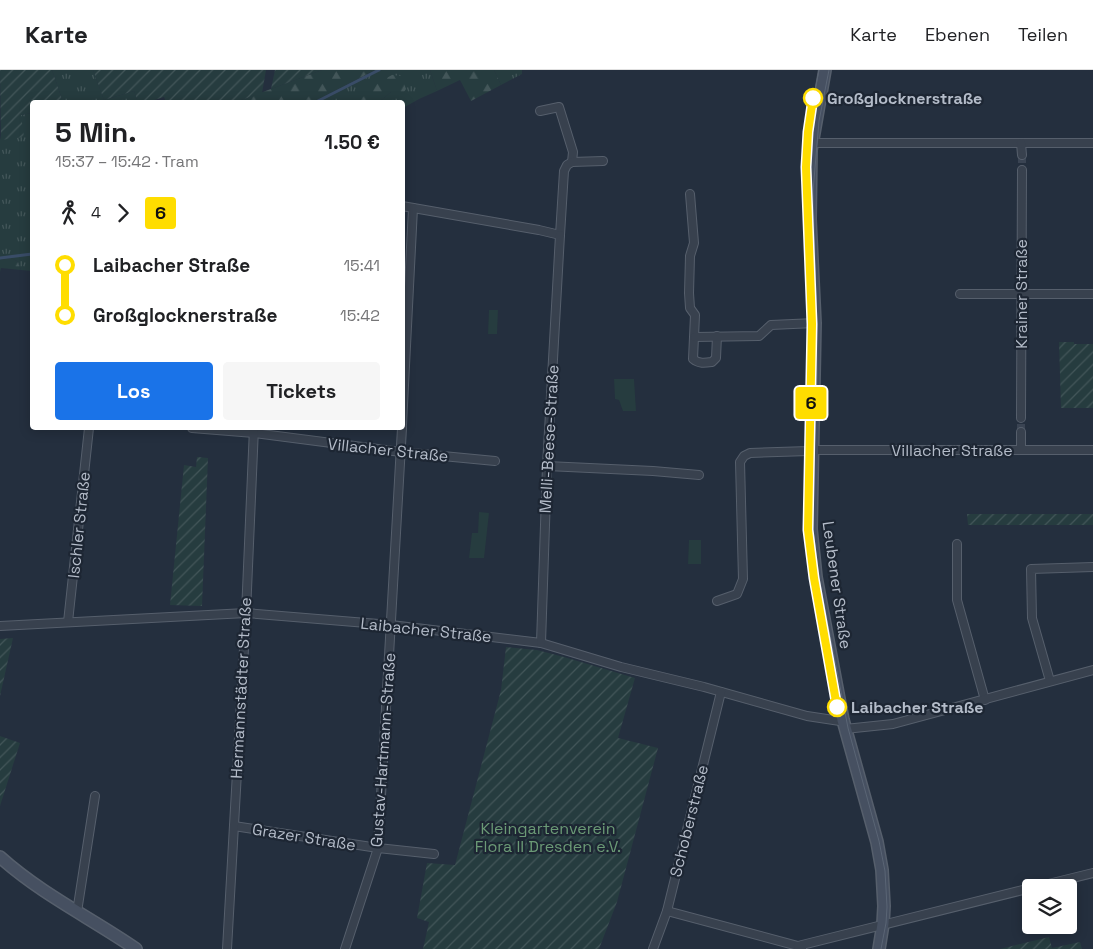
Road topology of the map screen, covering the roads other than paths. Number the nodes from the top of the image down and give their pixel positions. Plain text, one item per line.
1 (824, 70) edge
2 (568, 104) dead end
3 (559, 107) junction
4 (540, 111) dead end
5 (811, 142) junction
6 (1022, 143) junction
7 (1093, 143) edge
8 (1022, 155) tunnel mouth
9 (603, 161) dead end
10 (572, 162) junction
11 (1022, 170) tunnel mouth
12 (690, 194) dead end
13 (405, 206) edge
14 (414, 208) junction
15 (560, 235) junction
16 (960, 294) dead end
17 (1021, 294) junction
18 (1093, 294) edge
19 (814, 323) junction
20 (717, 336) junction
21 (695, 337) junction
22 (405, 372) edge
23 (1021, 418) tunnel mouth
24 (89, 430) edge
25 (254, 430) edge
26 (402, 430) edge
27 (1021, 432) tunnel mouth
28 (1021, 450) junction
29 (1093, 450) edge
30 (812, 451) junction
31 (401, 452) junction
32 (495, 461) dead end
33 (546, 466) junction
34 (699, 475) dead end
35 (956, 544) dead end
36 (1093, 567) edge
37 (717, 601) dead end
38 (246, 613) junction
39 (68, 622) junction
40 (391, 625) junction
41 (0, 626) edge
42 (541, 643) junction
43 (1093, 670) edge
44 (1050, 681) junction
45 (721, 692) junction
46 (985, 700) junction
47 (844, 725) junction
48 (95, 796) dead end
49 (234, 826) junction
50 (378, 848) junction
51 (434, 854) dead end
52 (0, 857) edge
53 (1093, 873) edge
54 (1069, 879) edge
55 (1022, 890) edge
56 (667, 911) junction
57 (77, 912) junction
58 (883, 924) junction
59 (801, 947) edge
60 (136, 949) edge
61 (227, 949) edge
62 (345, 949) edge
63 (653, 949) edge
64 (879, 949) edge

1 - 5 street, Leubener Straße
2 - 3 street
3 - 4 street
3 - 10 street
5 - 6 street
5 - 19 street, Leubener Straße
6 - 7 street
6 - 8 street
9 - 10 street
10 - 15 street, Melli-Beese-Straße
11 - 17 street, Krainer Straße
12 - 21 street
13 - 14 street
14 - 15 street
14 - 22 street, Gustav-Hartmann-Straße
15 - 33 street, Melli-Beese-Straße
16 - 17 street
17 - 18 street
17 - 23 street, Krainer Straße
19 - 20 street
19 - 30 street, Leubener Straße
20 - 21 street
20 - 21 street
24 - 39 street, Ischler Straße
25 - 31 street, Villacher Straße
25 - 38 street, Hermannstädter Straße
26 - 31 street, Gustav-Hartmann-Straße
27 - 28 street
28 - 29 street, Villacher Straße
28 - 30 street, Villacher Straße
30 - 37 street, Villacher Straße
30 - 47 street, Leubener Straße
31 - 32 street, Villacher Straße
31 - 40 street, Gustav-Hartmann-Straße
33 - 34 street
33 - 42 street, Melli-Beese-Straße
35 - 46 street
36 - 44 street
38 - 39 street, Laibacher Straße
38 - 40 street, Laibacher Straße
38 - 49 street, Hermannstädter Straße
39 - 41 street, Laibacher Straße
40 - 42 street, Laibacher Straße
40 - 50 street, Gustav-Hartmann-Straße
42 - 45 street, Laibacher Straße
43 - 44 street, Laibacher Straße
44 - 46 street, Laibacher Straße
45 - 47 street, Laibacher Straße
45 - 56 street, Schoberstraße
46 - 47 street, Laibacher Straße
47 - 58 street, Leubener Straße
48 - 57 street
49 - 50 street, Grazer Straße
49 - 61 street, Hermannstädter Straße
50 - 51 street, Grazer Straße
50 - 62 street, Gustav-Hartmann-Straße
52 - 57 street
53 - 54 street
55 - 58 street
56 - 59 street
56 - 63 street, Schoberstraße
57 - 60 street
58 - 59 street
58 - 64 street, Leubener Straße

